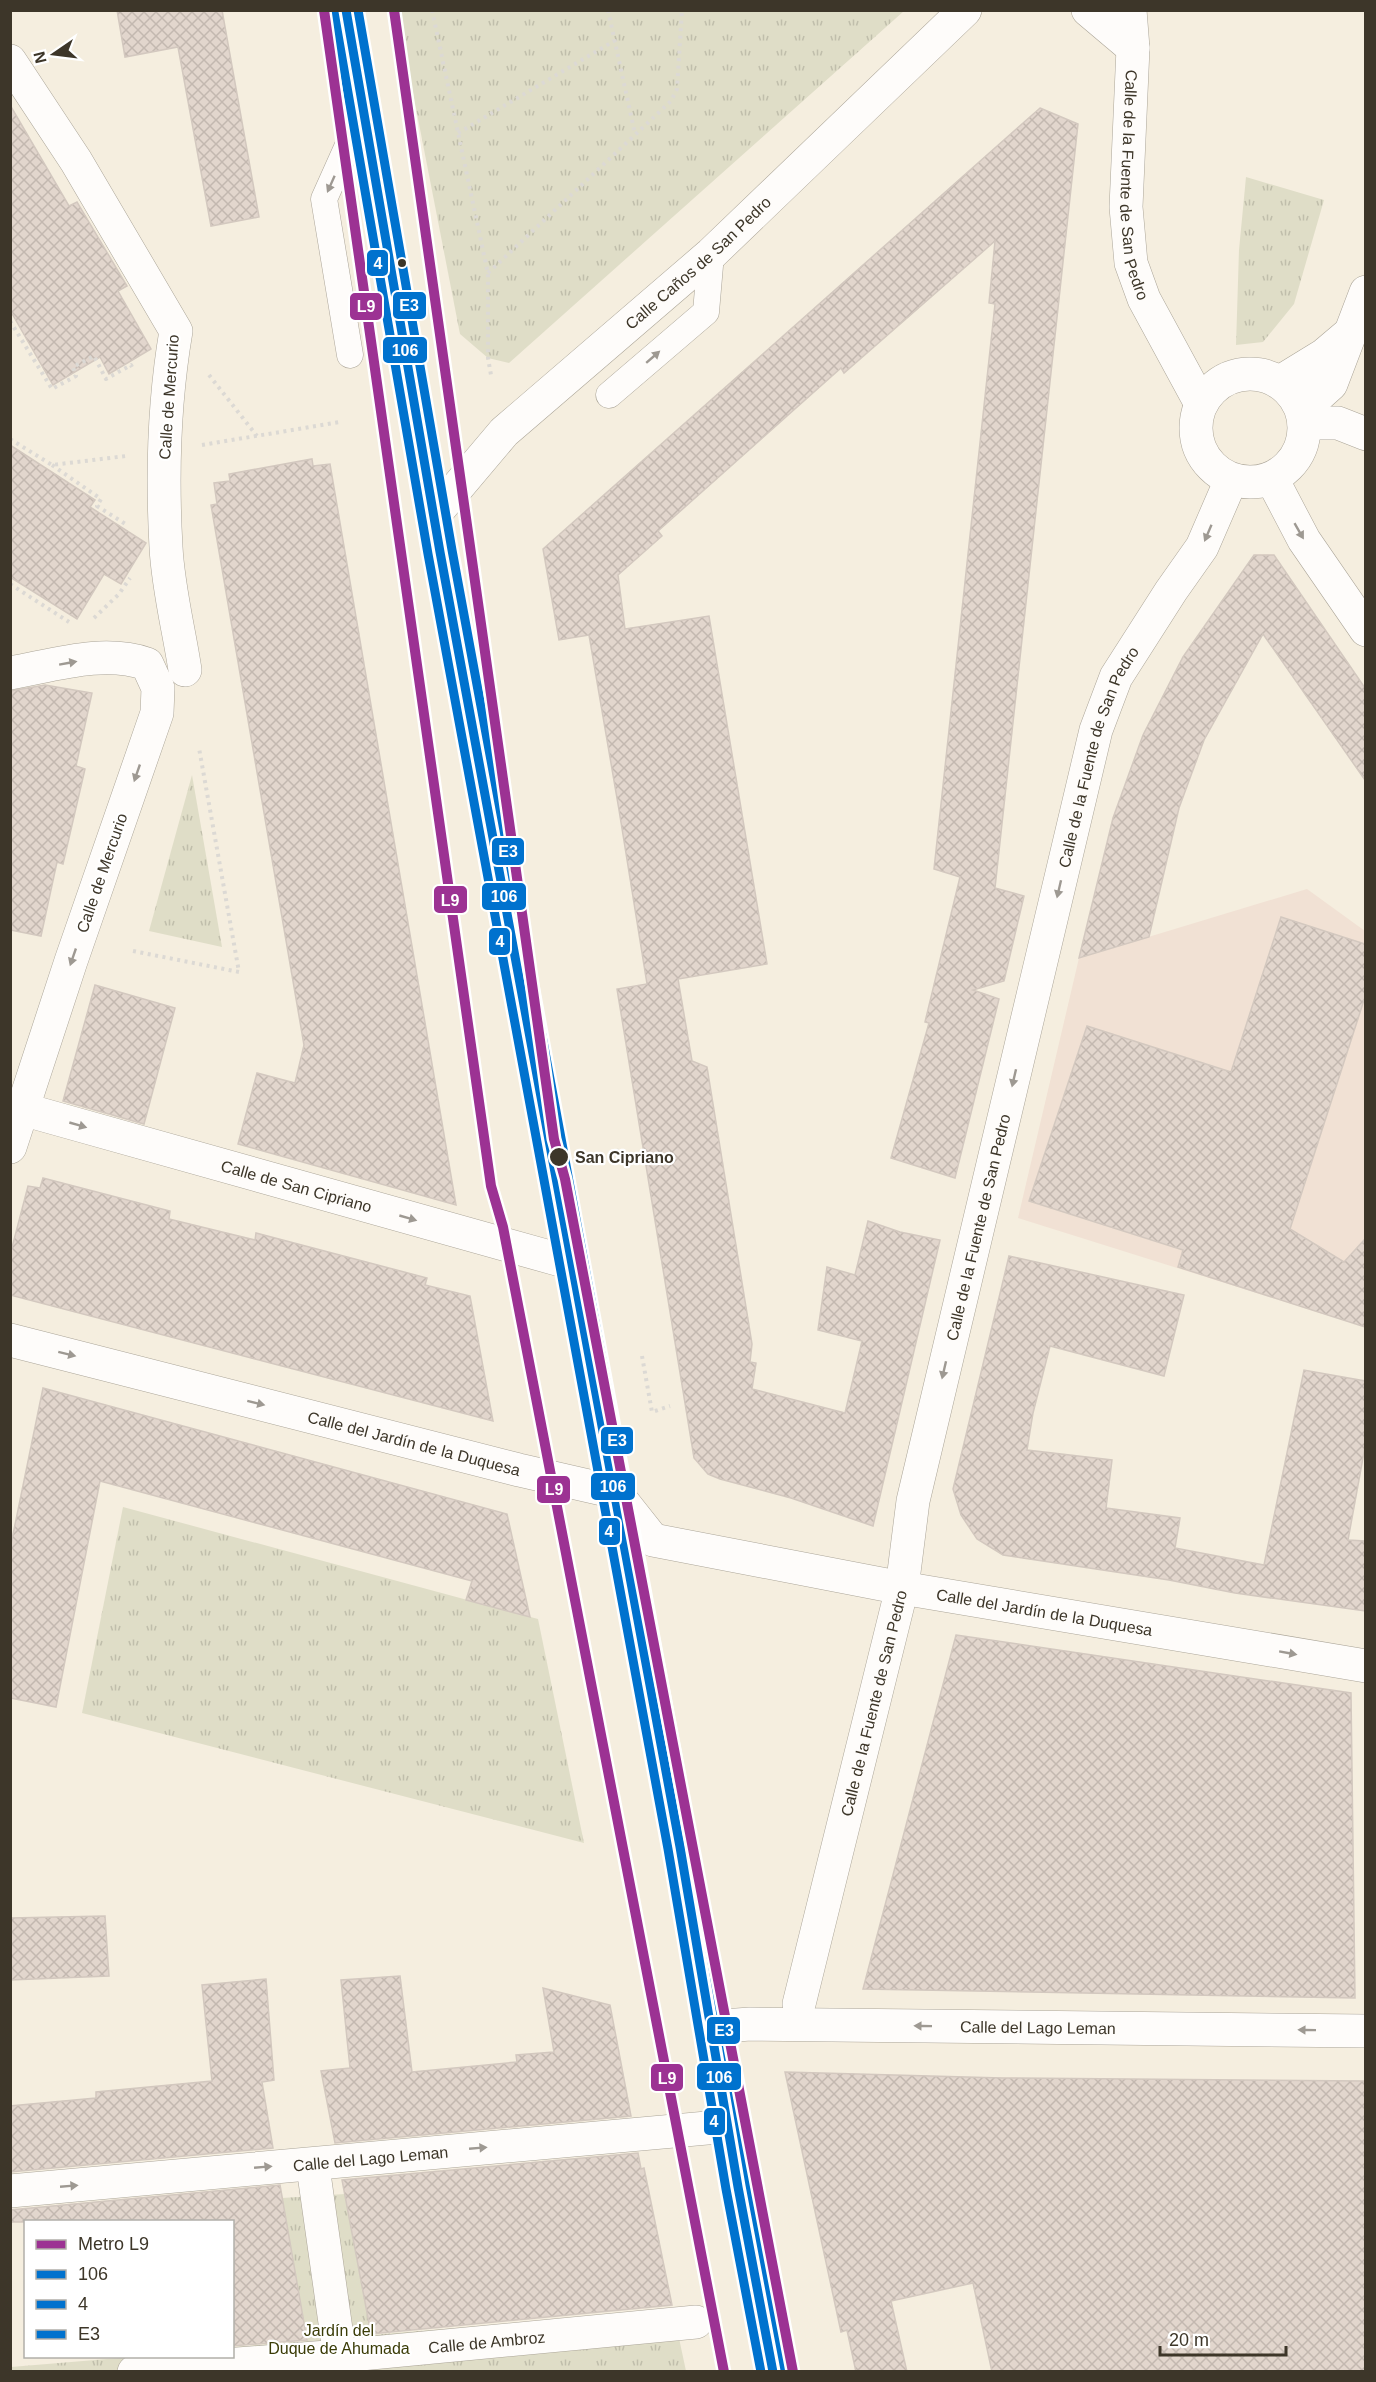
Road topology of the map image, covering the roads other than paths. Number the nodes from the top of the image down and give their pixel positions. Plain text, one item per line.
1 (346, 10) edge
2 (965, 10) edge
3 (1088, 10) edge
4 (1130, 10) edge
5 (1133, 48) junction
6 (10, 61) edge
7 (363, 111) junction
8 (711, 254) junction
9 (1365, 292) edge
10 (1350, 333) junction
11 (1173, 350) junction
12 (350, 355) dead end
13 (1227, 378) junction
14 (1280, 382) junction
15 (609, 395) dead end
16 (1201, 404) junction
17 (1303, 416) junction
18 (1365, 434) edge
19 (1272, 479) junction
20 (1231, 480) junction
21 (434, 515) junction
22 (1365, 630) edge
23 (185, 670) dead end
24 (10, 673) edge
25 (22, 1110) junction
26 (10, 1147) edge
27 (571, 1263) junction
28 (13, 1350) edge
29 (615, 1492) junction
30 (902, 1588) junction
31 (1365, 1666) edge
32 (799, 2004) dead end
33 (711, 2026) junction
34 (1365, 2031) edge
35 (729, 2126) junction
36 (315, 2181) dead end
37 (10, 2191) edge
38 (696, 2322) dead end
39 (341, 2364) edge
40 (134, 2372) edge
41 (773, 2372) edge

1 - 7 street
2 - 8 street, Calle Caños de San Pedro
3 - 5 street
4 - 5 street, Calle de la Fuente de San Pedro
5 - 11 street, Calle de la Fuente de San Pedro
6 - 23 street, Calle de Mercurio
7 -> 12 lane
7 - 21 street
15 -> 8 lane
8 - 21 street, Calle Caños de San Pedro
9 - 10 street
10 - 14 street
10 - 17 street
11 - 13 street
11 - 16 street, Calle de la Fuente de San Pedro
13 - 14 street
13 - 16 street
14 - 17 street
16 - 20 street
17 - 18 street
17 - 19 street
19 - 20 street
19 -> 22 street
20 -> 30 street, Calle de la Fuente de San Pedro
21 - 27 street
24 -> 25 street, Calle de Mercurio
25 - 26 street, Calle de Mercurio
25 -> 27 street, Calle de San Cipriano
27 - 29 street
28 -> 29 street, Calle del Jardín de la Duquesa
29 - 30 street, Calle del Jardín de la Duquesa
29 - 33 street
30 -> 31 street, Calle del Jardín de la Duquesa
30 - 32 street, Calle de la Fuente de San Pedro
34 -> 33 street, Calle del Lago Leman
33 - 35 street
37 -> 35 street, Calle del Lago Leman
35 - 41 street
36 - 39 street
38 - 39 street, Calle de Ambroz
39 - 40 street, Calle de Ambroz

